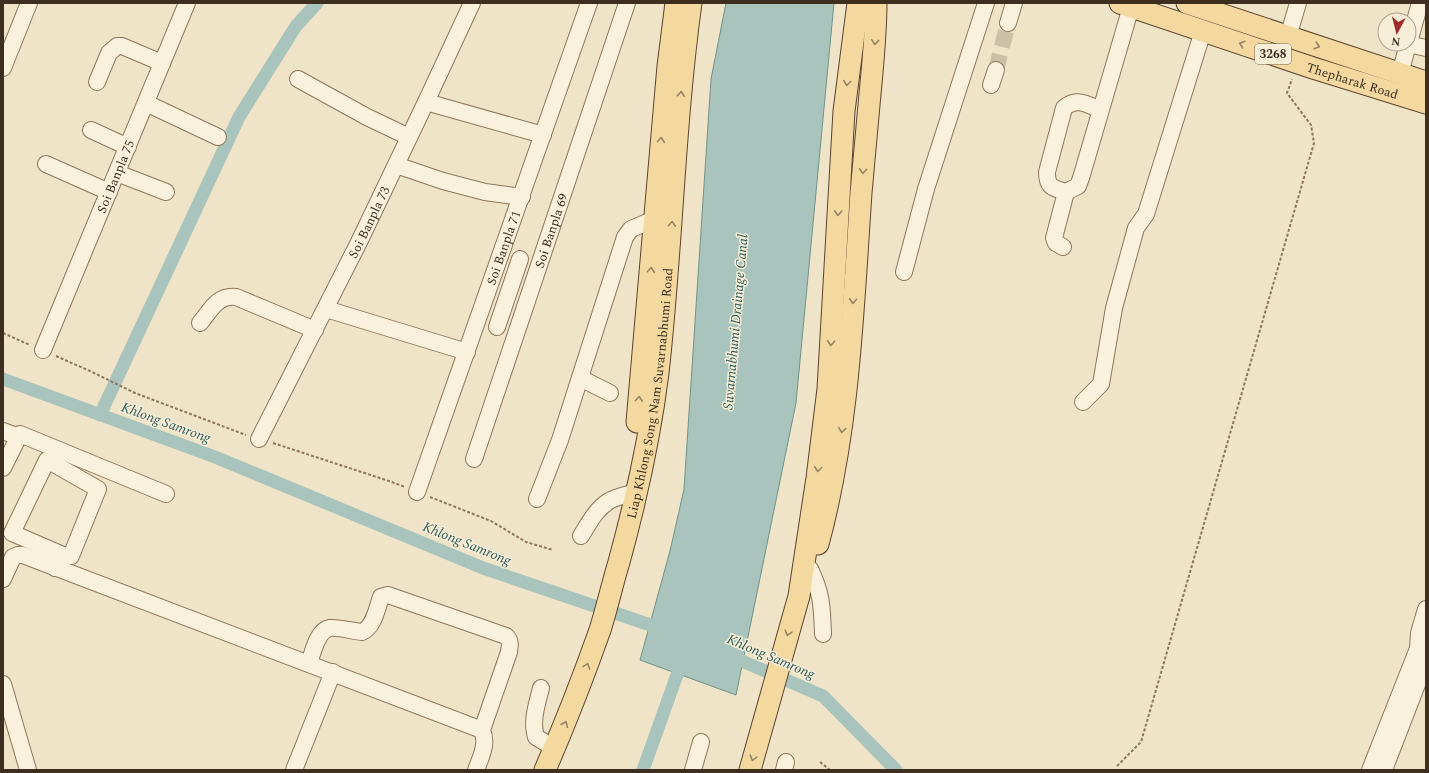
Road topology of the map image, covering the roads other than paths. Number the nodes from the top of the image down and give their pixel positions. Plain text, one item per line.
1 (29, 3) edge
2 (187, 3) edge
3 (472, 3) edge
4 (589, 3) edge
5 (627, 3) edge
6 (676, 3) edge
7 (691, 3) edge
8 (858, 3) edge
9 (876, 3) edge
10 (986, 3) edge
11 (1014, 3) edge
12 (1187, 3) edge
13 (1298, 3) edge
14 (1420, 3) edge
15 (1125, 5) edge
16 (1220, 8) edge
17 (1417, 14) edge
18 (1008, 23) tunnel mouth
19 (1203, 31) junction
20 (1288, 37) junction
21 (1406, 52) edge
22 (162, 63) junction
23 (3, 68) edge
24 (1400, 74) junction
25 (298, 79) dead end
26 (97, 82) dead end
27 (1426, 82) edge
28 (426, 102) junction
29 (146, 103) junction
30 (1426, 104) edge
31 (1100, 110) junction
32 (91, 130) dead end
33 (543, 135) junction
34 (218, 137) dead end
35 (409, 137) junction
36 (128, 147) junction
37 (46, 164) dead end
38 (396, 165) junction
39 (117, 173) junction
40 (109, 192) junction
41 (166, 192) dead end
42 (1066, 192) junction
43 (522, 197) junction
44 (655, 219) junction
45 (1063, 247) dead end
46 (520, 259) dead end
47 (904, 272) dead end
48 (492, 283) junction
49 (509, 290) junction
50 (529, 297) junction
51 (326, 309) junction
52 (200, 322) dead end
53 (497, 327) dead end
54 (315, 330) junction
55 (42, 350) road end
56 (467, 352) junction
57 (580, 378) junction
58 (610, 393) dead end
59 (1083, 402) dead end
60 (3, 431) edge
61 (19, 437) junction
62 (259, 439) road end
63 (474, 458) dead end
64 (3, 468) edge
65 (417, 492) road end
66 (166, 494) dead end
67 (538, 499) dead end
68 (632, 508) junction
69 (581, 536) dead end
70 (59, 561) junction
71 (810, 569) junction
72 (3, 579) edge
73 (799, 592) junction
74 (1426, 609) edge
75 (823, 634) dead end
76 (1423, 649) edge
77 (309, 663) junction
78 (332, 672) junction
79 (3, 684) edge
80 (541, 688) dead end
81 (482, 730) junction
82 (701, 742) dead end
83 (554, 748) junction
84 (28, 770) edge
85 (294, 770) edge
86 (476, 770) edge
87 (545, 770) edge
88 (693, 770) edge
89 (750, 770) edge
90 (1370, 770) edge
91 (1384, 770) edge

1 - 23 street
2 - 22 street, Soi Banpla 75
3 - 28 street, Soi Banpla 73
4 - 33 street, Soi Banpla 71
5 - 50 street, Soi Banpla 69
44 -> 6 main road
68 -> 7 main road, Liap Khlong Song Nam Suvarnabhumi Road
8 -> 73 main road
9 -> 71 main road
10 - 47 street
11 - 18 street
12 - 16 main road, Thepharak Road / 3268
13 - 20 street
14 - 17 street
15 - 19 main road, Thepharak Road / 3268
15 - 31 street
16 - 20 main road, Thepharak Road / 3268
30 -> 19 main road, Thepharak Road / 3268
19 - 59 street
20 -> 24 main road, Thepharak Road / 3268
21 - 24 street
22 - 26 street
22 - 29 street, Soi Banpla 75
24 - 27 main road, Thepharak Road / 3268
25 - 35 street
28 - 33 street
28 - 35 street, Soi Banpla 73
29 - 34 street
29 - 36 street, Soi Banpla 75
31 - 42 street
31 - 42 street
32 - 36 street
33 - 43 street, Soi Banpla 71
35 - 38 street, Soi Banpla 73
36 - 39 street, Soi Banpla 75
37 - 40 street
38 - 43 street
38 - 51 street, Soi Banpla 73
39 - 40 street, Soi Banpla 75
39 - 41 street
40 - 55 street, Soi Banpla 75
42 - 45 street
43 - 48 street, Soi Banpla 71
44 - 57 street
68 -> 44 main road
46 - 49 street
48 - 49 street
48 - 56 street, Soi Banpla 71
49 - 50 street
49 - 53 street
50 - 63 street, Soi Banpla 69
51 - 54 street, Soi Banpla 73
51 - 56 street
52 - 54 street
54 - 62 street, Soi Banpla 73
56 - 65 street, Soi Banpla 71
57 - 58 street
57 - 67 street
60 - 61 street
61 - 64 street
61 - 66 street
68 - 69 street
83 -> 68 main road, Liap Khlong Song Nam Suvarnabhumi Road
70 - 70 street
70 - 72 street
70 - 77 street
71 - 73 main road
71 - 75 street
73 -> 89 main road
74 - 76 street
76 - 90 street
76 - 91 street
77 - 78 street
77 - 81 street
78 - 81 street
78 - 85 street
79 - 84 street
80 - 83 street
81 - 86 street
82 - 88 street
83 - 87 main road, Liap Khlong Song Nam Suvarnabhumi Road

